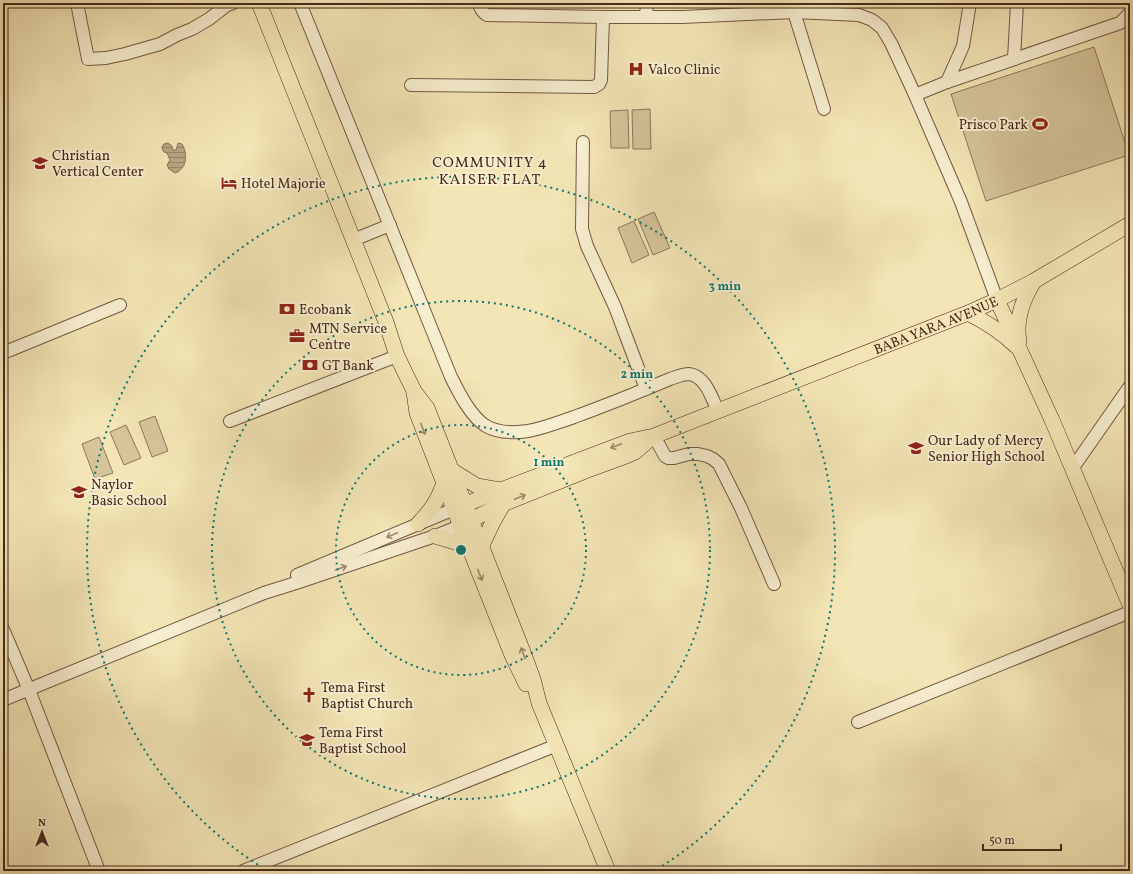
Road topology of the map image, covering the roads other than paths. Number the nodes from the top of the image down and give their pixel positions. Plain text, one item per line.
1 (77, 3) edge
2 (233, 3) edge
3 (259, 3) edge
4 (300, 3) edge
5 (479, 3) edge
6 (647, 3) edge
7 (970, 3) edge
8 (1017, 3) edge
9 (860, 9) edge
10 (794, 12) junction
11 (1130, 13) edge
12 (603, 17) junction
13 (646, 17) junction
14 (1014, 60) junction
15 (947, 82) junction
16 (411, 85) dead end
17 (915, 95) junction
18 (824, 109) dead end
19 (583, 142) dead end
20 (1130, 224) edge
21 (390, 225) junction
22 (353, 240) junction
23 (1034, 282) junction
24 (998, 300) junction
25 (120, 305) dead end
26 (968, 313) junction
27 (1022, 351) junction
28 (3, 353) edge
29 (397, 356) junction
30 (1130, 386) edge
31 (646, 389) junction
32 (718, 411) junction
33 (230, 421) dead end
34 (654, 436) junction
35 (1072, 469) junction
36 (448, 477) junction
37 (502, 497) junction
38 (460, 506) junction
39 (466, 523) junction
40 (418, 524) junction
41 (435, 536) junction
42 (475, 547) junction
43 (774, 584) dead end
44 (264, 593) junction
45 (1130, 605) edge
46 (1130, 612) edge
47 (3, 629) edge
48 (29, 690) junction
49 (3, 700) edge
50 (858, 722) dead end
51 (557, 745) junction
52 (98, 871) edge
53 (242, 871) edge
54 (608, 871) edge

1 - 2 street
3 - 22 main road
4 - 21 street
5 - 12 street
6 - 13 street
7 - 15 street
8 - 14 street
9 - 10 street
9 - 17 street
10 - 13 street
10 - 18 street
11 - 14 street
12 - 13 street
12 - 16 street
14 - 15 street
15 - 17 street
17 - 24 street
19 - 31 street
20 - 23 main road
21 - 22 street
21 - 31 street
22 - 29 main road
23 - 24 main road
23 - 27 main road
24 - 26 main road, BABA YARA AVENUE
24 - 27 main road, BABA YARA AVENUE
25 - 28 street
26 - 27 main road
26 - 32 main road, BABA YARA AVENUE
27 - 35 main road, BABA YARA AVENUE
29 - 33 street
29 - 36 main road
30 - 35 street
31 - 32 street
32 - 34 main road, BABA YARA AVENUE
34 - 37 main road, BABA YARA AVENUE
34 - 43 street
35 - 45 main road, BABA YARA AVENUE
36 - 37 main road
36 - 38 main road
36 - 40 main road
37 - 38 main road, BABA YARA AVENUE
37 - 39 main road, BABA YARA AVENUE
37 - 42 main road
38 - 39 main road
38 - 40 street
39 - 41 street
39 - 42 main road
40 -> 44 street
41 - 42 main road
44 -> 41 street
42 - 51 main road
44 - 48 street
46 - 50 street
47 - 48 street
48 - 49 street
48 - 52 street
51 - 53 street
51 - 54 main road

